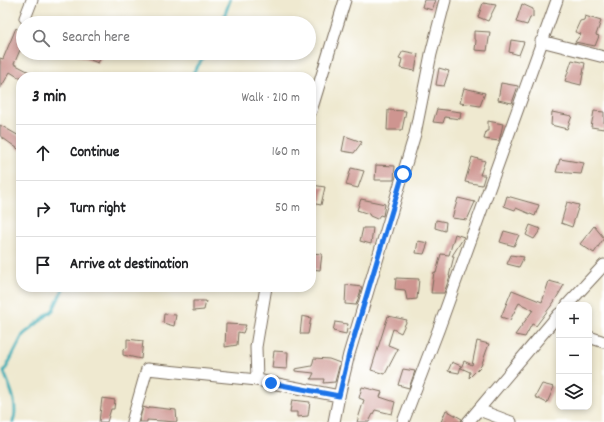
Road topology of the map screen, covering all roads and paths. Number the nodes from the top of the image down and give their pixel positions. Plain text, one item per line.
1 (32, 0) edge
2 (345, 0) edge
3 (445, 0) edge
4 (556, 0) edge
5 (26, 16) edge
6 (541, 41) junction
7 (604, 57) edge
8 (316, 95) edge
9 (604, 265) edge
10 (265, 292) edge
11 (570, 302) edge
12 (556, 321) edge
13 (592, 338) edge
14 (604, 342) edge
15 (257, 380) junction
16 (339, 396) junction
17 (479, 410) junction
18 (132, 422) edge
19 (334, 422) edge
20 (404, 422) edge
21 (468, 422) edge
22 (511, 422) edge

1 - 5 street
2 - 8 street
3 - 16 street
4 - 6 street
6 - 7 street
6 - 20 street
9 - 11 street
10 - 15 street
12 - 17 street
13 - 14 street
15 - 16 street
15 - 18 street
16 - 19 street
17 - 21 street
17 - 22 street

